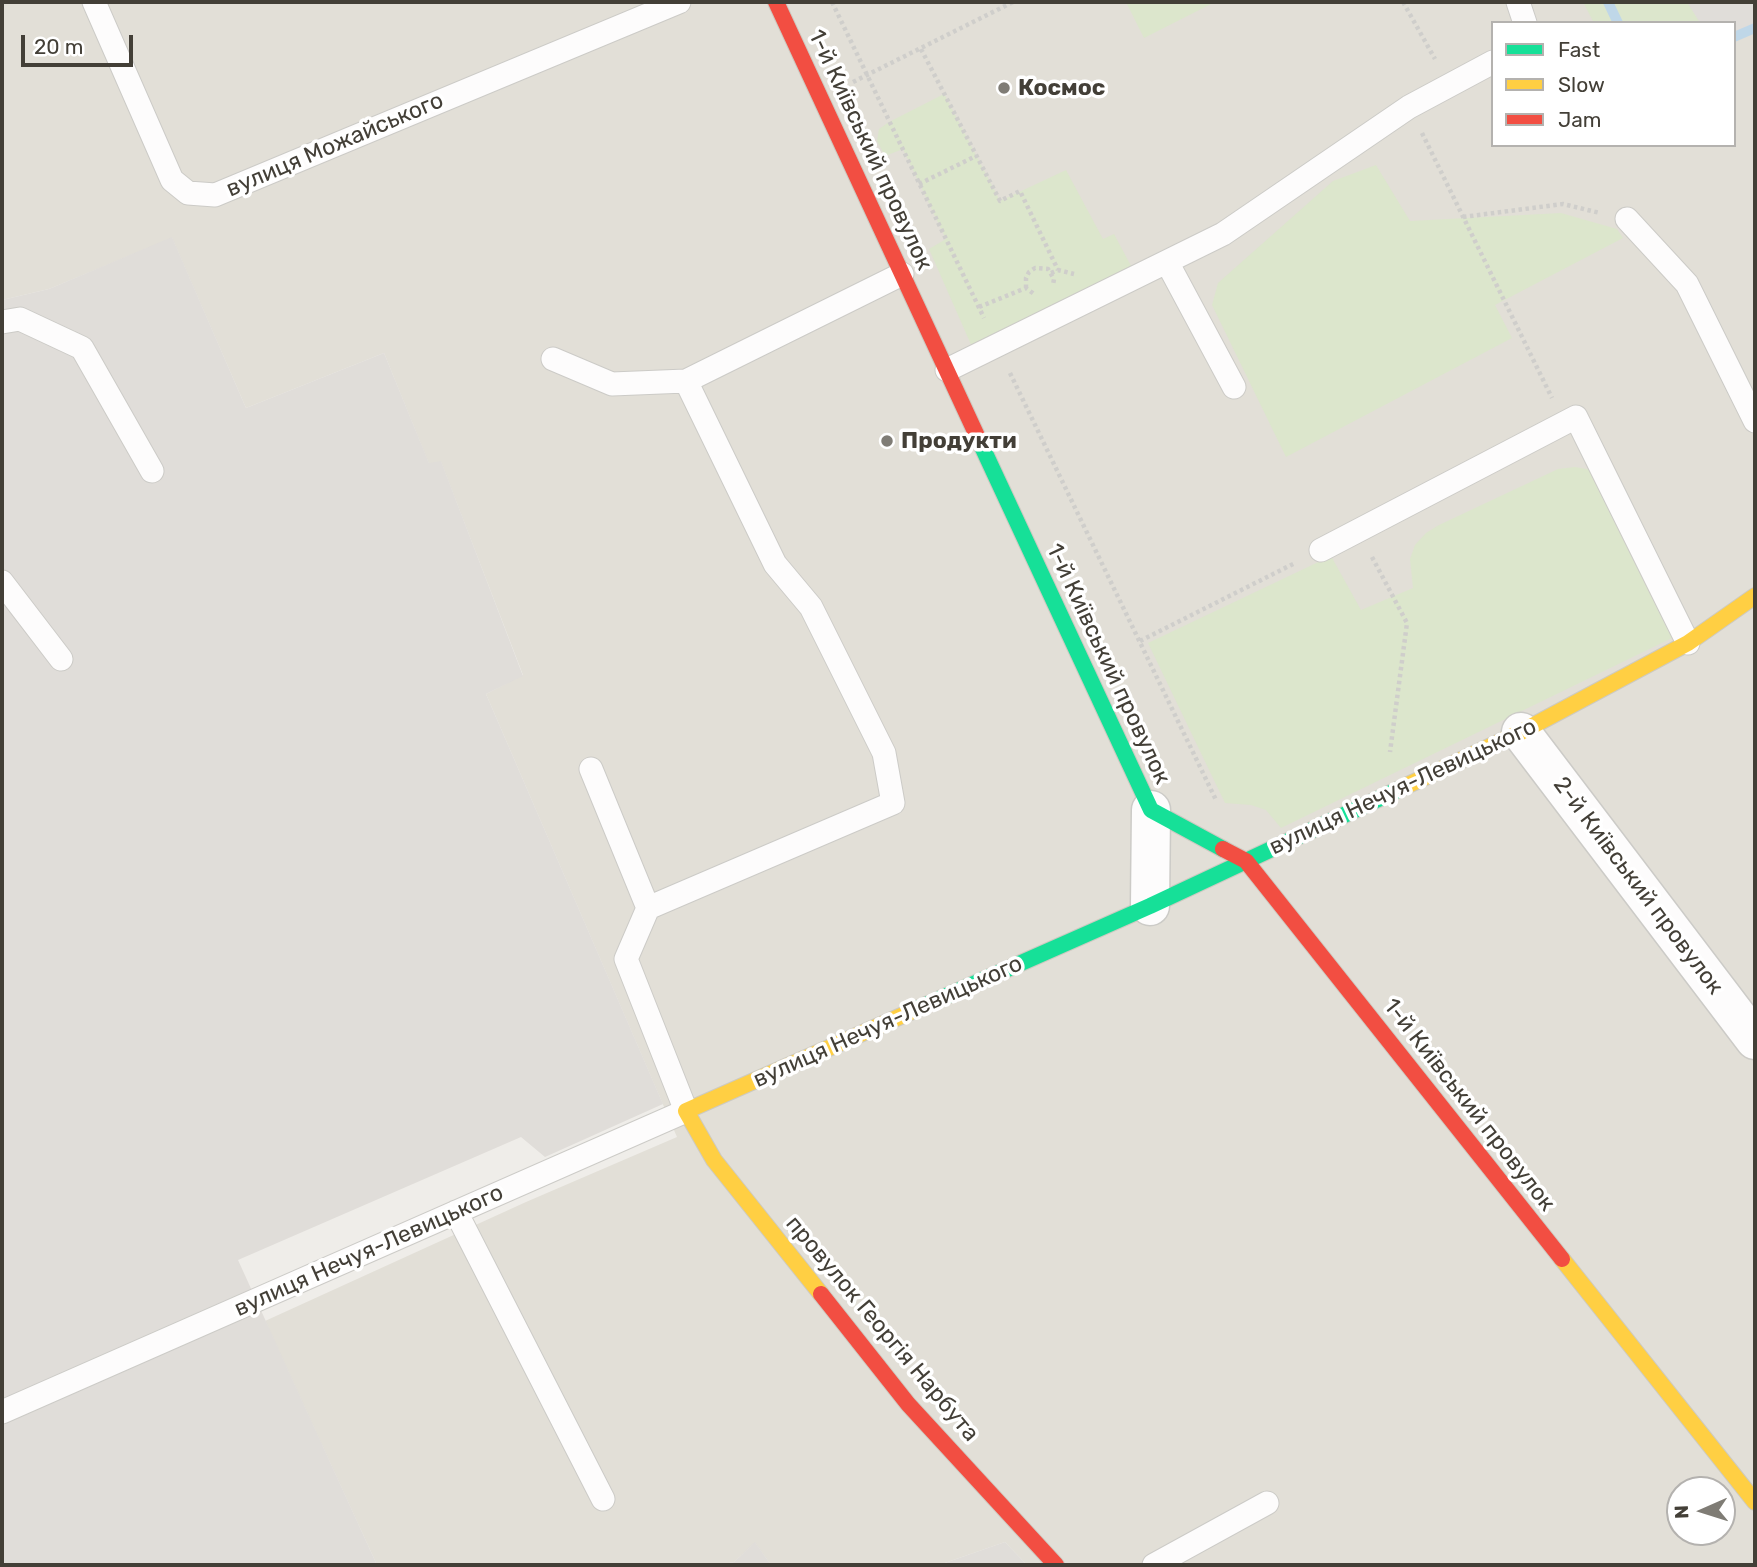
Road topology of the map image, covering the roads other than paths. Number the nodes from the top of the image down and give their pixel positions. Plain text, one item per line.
1 (94, 2) edge
2 (679, 2) edge
3 (776, 2) edge
4 (1518, 2) edge
5 (1524, 21) edge
6 (1491, 63) edge
7 (1627, 219) road end
8 (1167, 262) junction
9 (902, 274) junction
10 (2, 322) edge
11 (554, 359) dead end
12 (947, 370) junction
13 (685, 381) junction
14 (1234, 387) dead end
15 (1755, 421) edge
16 (152, 471) dead end
17 (1321, 550) road end
18 (2, 582) edge
19 (1755, 596) edge
20 (1688, 643) junction
21 (61, 659) dead end
22 (1521, 732) junction
23 (591, 769) dead end
24 (1151, 810) junction
25 (1246, 861) junction
26 (1150, 906) junction
27 (648, 908) junction
28 (1755, 1040) edge
29 (686, 1111) junction
30 (456, 1212) junction
31 (2, 1412) edge
32 (603, 1499) dead end
33 (1755, 1502) edge
34 (1267, 1503) dead end
35 (1056, 1565) edge
36 (1154, 1565) edge

1 - 2 lane, вулиця Можайського
3 - 9 street, 1-й Київський провулок
4 - 5 lane
6 - 8 lane
7 - 15 lane
8 - 12 lane
8 - 14 lane
9 - 12 street, 1-й Київський провулок
9 - 13 lane
10 - 16 lane
11 - 13 lane
12 - 24 street, 1-й Київський провулок
13 - 27 lane
17 - 20 lane
18 - 21 lane
19 - 20 street, вулиця Нечуя-Левицького
20 - 22 street, вулиця Нечуя-Левицького
22 - 25 street, вулиця Нечуя-Левицького
22 - 28 street, 2-й Київський провулок
23 - 27 lane
24 - 25 street, 1-й Київський провулок
24 - 26 street
25 - 26 street, вулиця Нечуя-Левицького
25 - 33 street, 1-й Київський провулок
26 - 29 street, вулиця Нечуя-Левицького
27 - 29 lane
29 - 30 lane, вулиця Нечуя-Левицького
29 - 35 street, провулок Георгія Нарбута
30 - 31 lane, вулиця Нечуя-Левицького
30 - 32 lane
34 - 36 lane

